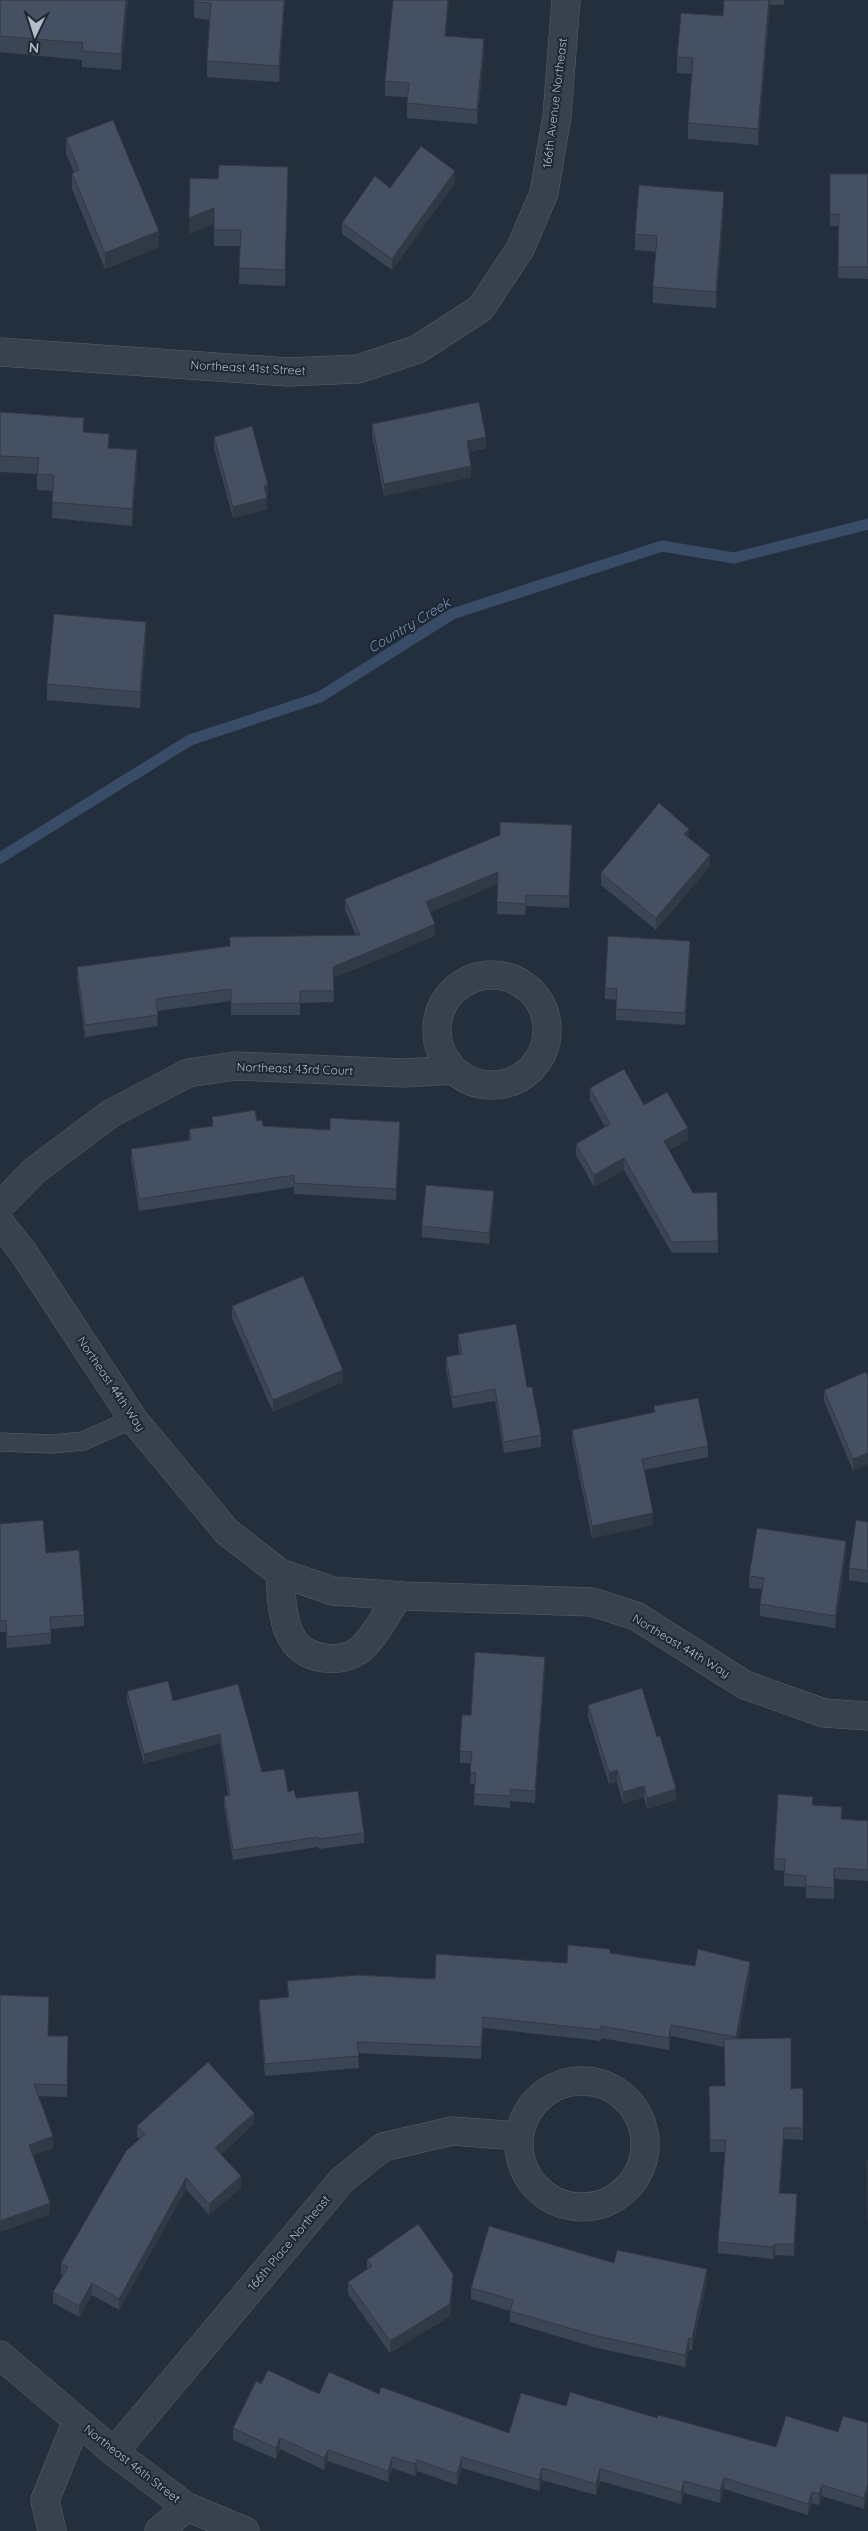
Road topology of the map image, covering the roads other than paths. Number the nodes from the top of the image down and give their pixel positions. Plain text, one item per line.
1 (566, 0) edge
2 (481, 308) joint
3 (0, 352) edge
4 (454, 1070) junction
5 (0, 1206) edge
6 (0, 1223) edge
7 (133, 1419) junction
8 (0, 1442) edge
9 (280, 1573) junction
10 (398, 1596) junction
11 (868, 1716) edge
12 (518, 2136) junction
13 (0, 2355) edge
14 (77, 2421) junction
15 (114, 2452) junction
16 (187, 2507) junction
17 (52, 2531) edge
18 (159, 2531) edge
19 (246, 2531) edge

1 - 2 street, 166th Avenue Northeast
2 - 3 street, Northeast 41st Street
4 - 4 street
4 - 5 street, Northeast 43rd Court
6 - 7 street, Northeast 44th Way
7 - 8 lane
7 - 9 street, Northeast 44th Way
9 - 10 street, Northeast 44th Way
9 - 10 street
10 - 11 street, Northeast 44th Way
12 - 12 street
12 - 15 street, 166th Place Northeast
13 - 14 street, Northeast 46th Street
14 - 15 street, Northeast 46th Street
14 - 17 street, Northeast 46th Street
15 - 16 street, Northeast 46th Street
16 - 18 street, Northeast 46th Street
16 - 19 street, Northeast 46th Street

